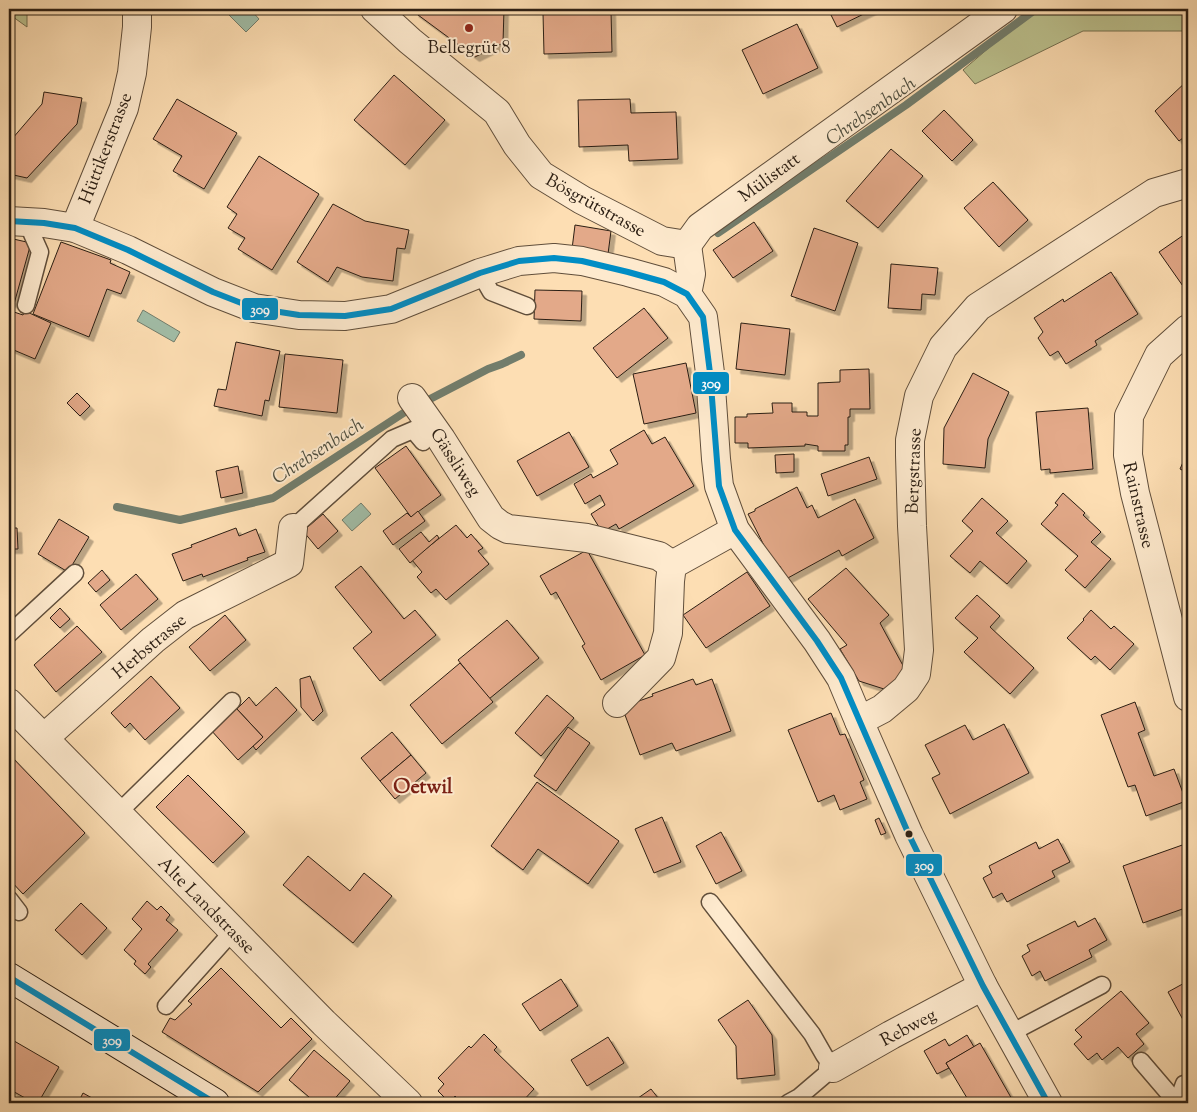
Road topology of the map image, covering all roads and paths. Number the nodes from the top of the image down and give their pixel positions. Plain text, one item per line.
1 (136, 9) edge
2 (375, 9) edge
3 (1003, 9) edge
4 (1188, 183) edge
5 (20, 222) edge
6 (75, 228) junction
7 (687, 245) junction
8 (480, 273) junction
9 (687, 294) junction
10 (26, 305) dead end
11 (526, 306) dead end
12 (1188, 328) edge
13 (416, 403) dead end
14 (423, 442) dead end
15 (293, 528) joint
16 (735, 530) junction
17 (672, 565) junction
18 (76, 574) dead end
19 (9, 634) edge
20 (1188, 697) edge
21 (232, 701) dead end
22 (9, 703) edge
23 (617, 703) dead end
24 (858, 721) junction
25 (44, 738) junction
26 (117, 814) junction
27 (9, 899) edge
28 (710, 902) dead end
29 (19, 912) dead end
30 (233, 931) junction
31 (9, 977) edge
32 (1102, 984) dead end
33 (983, 986) junction
34 (166, 1006) dead end
35 (1009, 1034) junction
36 (1141, 1061) dead end
37 (833, 1068) junction
38 (1188, 1083) edge
39 (797, 1101) edge
40 (215, 1103) edge
41 (408, 1103) edge
42 (1048, 1103) edge
43 (1178, 1103) edge

1 - 6 street, Hüttikerstrasse
2 - 7 street, Bösgrütstrasse
3 - 7 street, Mülistatt
4 - 24 street, Bergstrasse
5 - 6 street
5 - 10 lane
6 - 8 street
7 - 9 street
8 - 9 street
8 - 11 lane
9 - 16 street
12 - 20 street, Rainstrasse
13 - 17 street, Gässliweg
14 - 15 lane
15 - 25 street, Herbstrasse
16 - 17 street
16 - 24 street
17 - 23 street
18 - 19 lane
21 - 26 lane
22 - 25 street, Alte Landstrasse
24 - 33 street
25 - 26 street, Alte Landstrasse
26 - 30 street, Alte Landstrasse
27 - 29 lane
28 - 37 lane
30 - 34 lane
30 - 41 street, Alte Landstrasse
31 - 40 street
32 - 35 lane
33 - 35 street
33 - 37 street, Rebweg
35 - 42 street
36 - 43 lane
37 - 39 lane
38 - 43 lane

